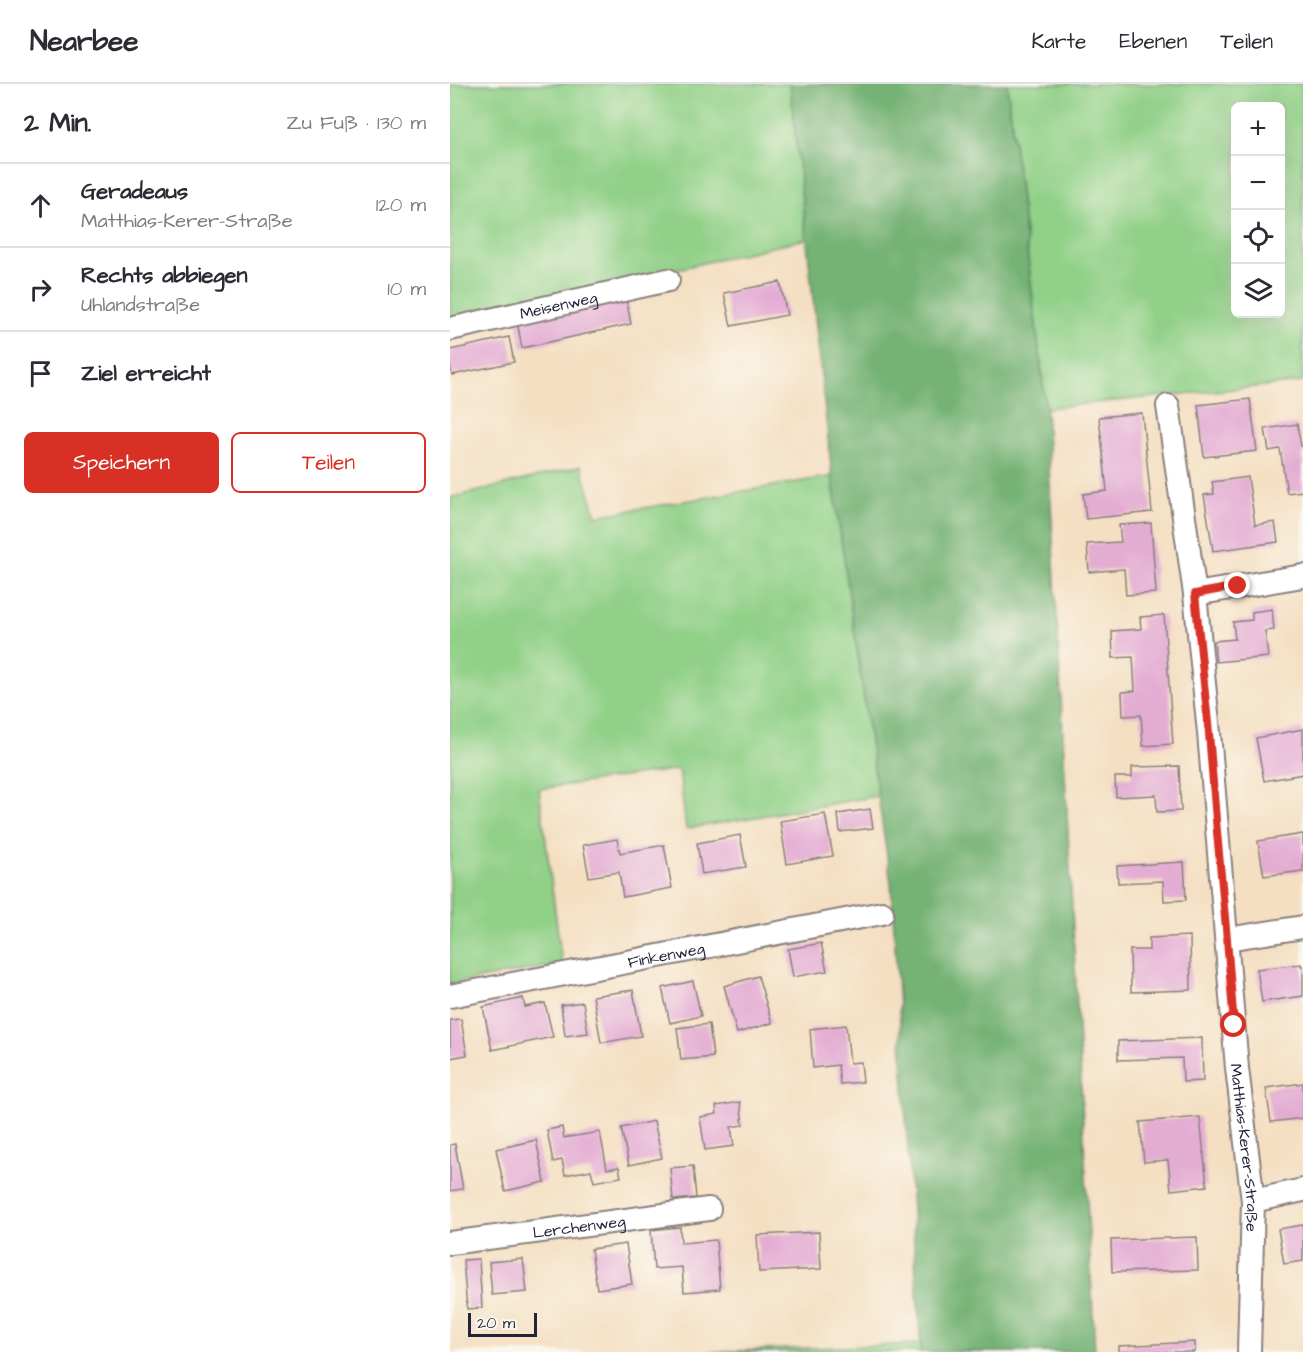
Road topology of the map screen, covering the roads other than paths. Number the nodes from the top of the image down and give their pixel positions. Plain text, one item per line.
1 (668, 280) dead end
2 (450, 329) edge
3 (1168, 406) dead end
4 (1303, 576) edge
5 (1195, 594) junction
6 (882, 913) dead end
7 (1303, 927) edge
8 (1227, 939) junction
9 (450, 996) edge
10 (1303, 1190) edge
11 (1253, 1202) junction
12 (709, 1209) dead end
13 (450, 1243) edge
14 (1250, 1352) edge

1 - 2 street, Meisenweg
3 - 5 street, Matthias-Kerer-Straße
4 - 5 street
5 - 8 street, Matthias-Kerer-Straße
6 - 9 street, Finkenweg
7 - 8 street
8 - 11 street, Matthias-Kerer-Straße
10 - 11 street
11 - 14 street, Matthias-Kerer-Straße
12 - 13 street, Lerchenweg

